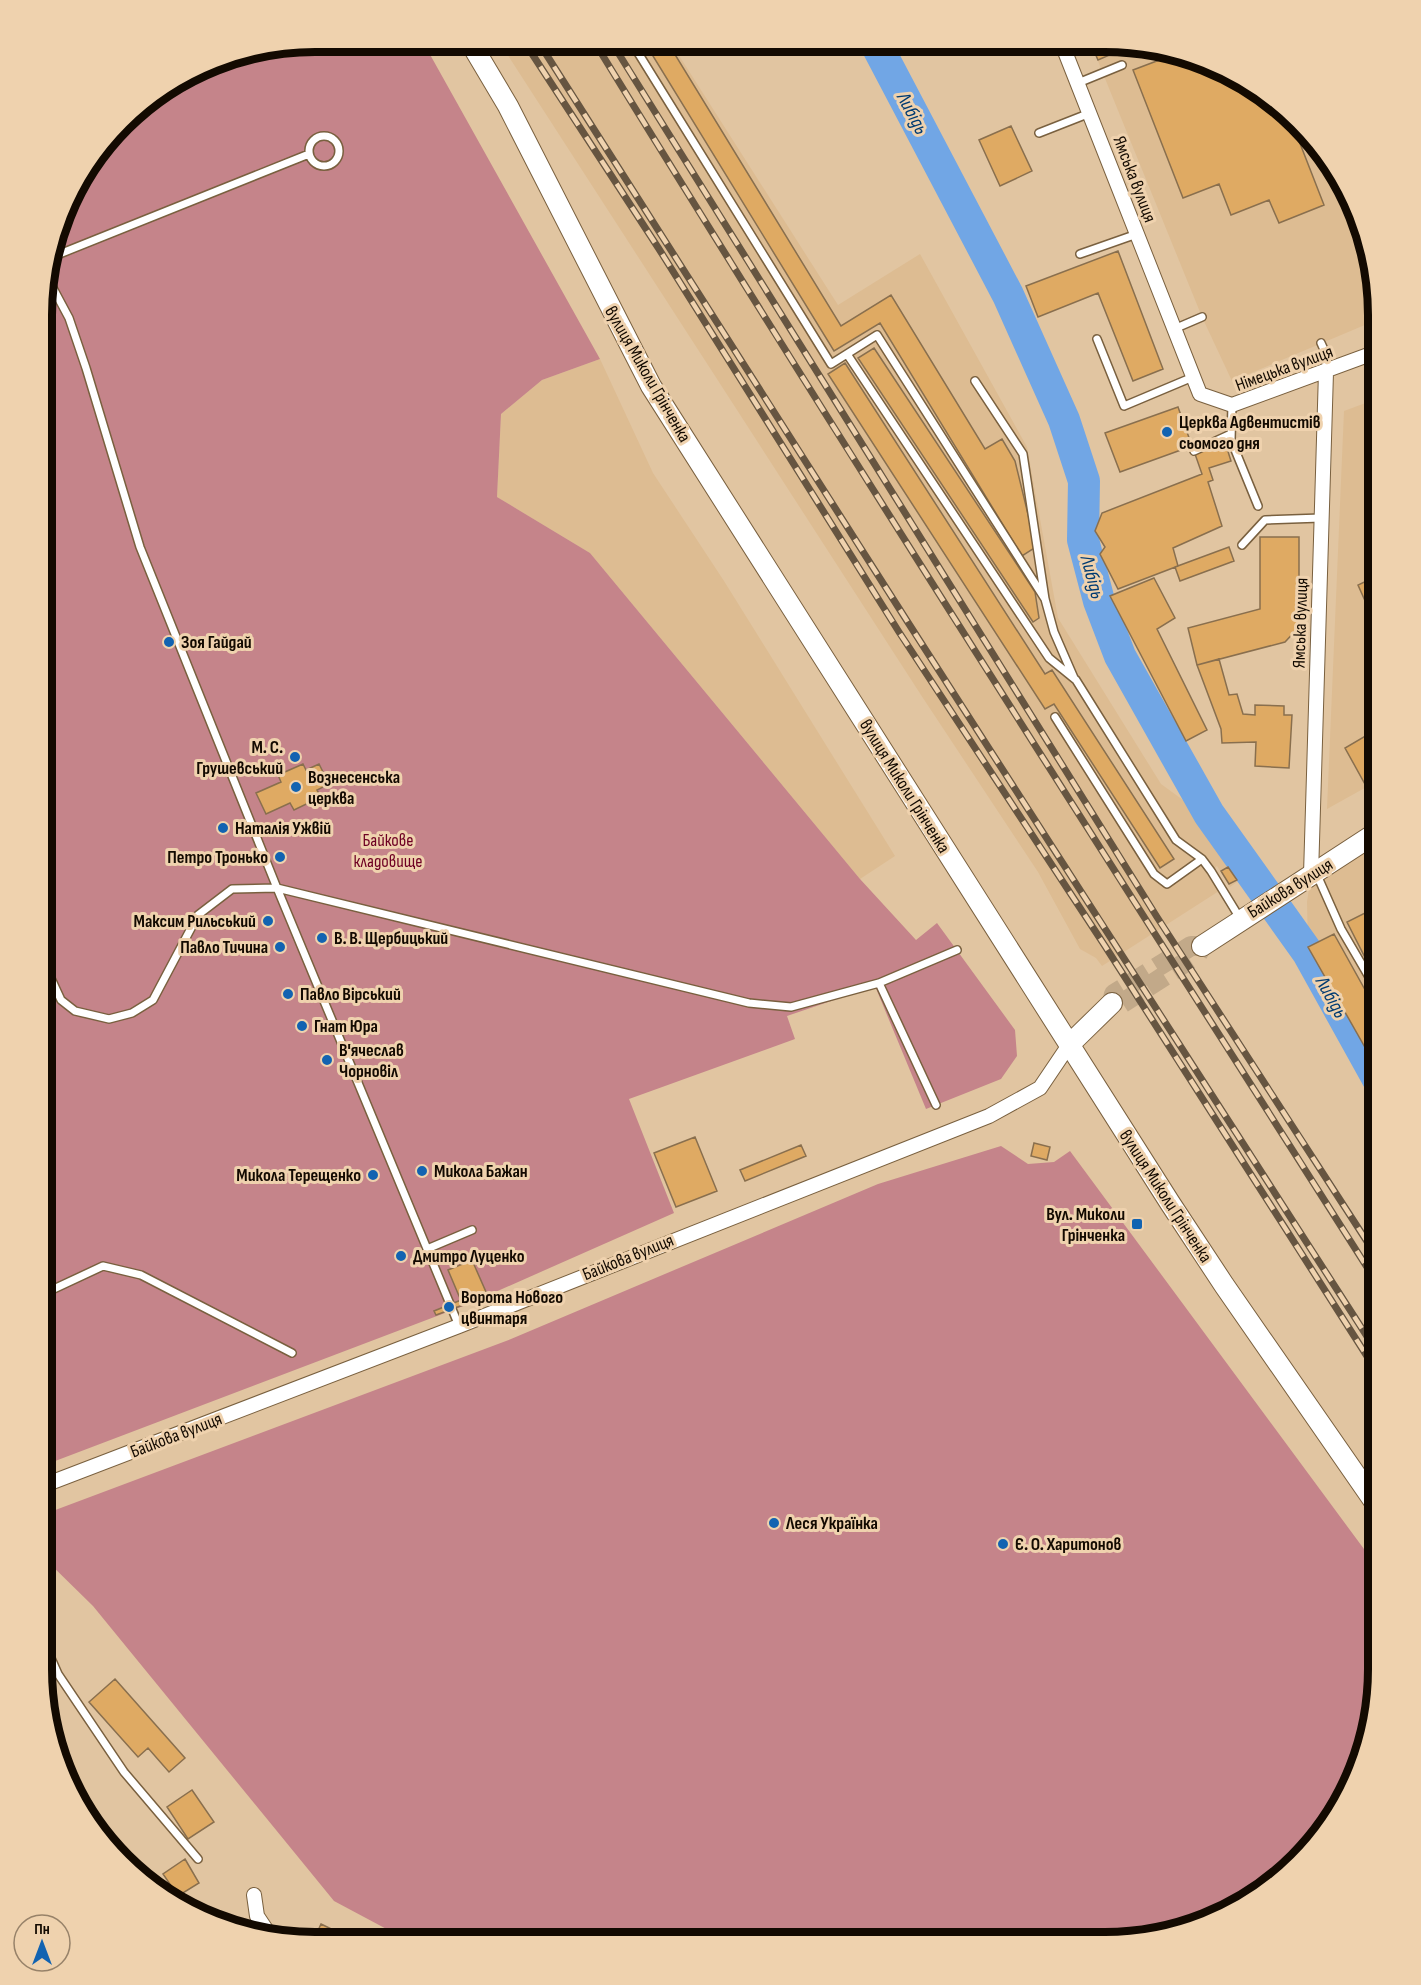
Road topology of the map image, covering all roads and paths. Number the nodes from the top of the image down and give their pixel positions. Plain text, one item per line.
1 (476, 52) edge
2 (638, 52) edge
3 (1065, 52) edge
4 (1122, 65) dead end
5 (1078, 83) junction
6 (1089, 113) junction
7 (1039, 133) dead end
8 (309, 154) junction
9 (1137, 234) junction
10 (60, 254) edge
11 (1080, 254) dead end
12 (54, 290) edge
13 (1202, 317) dead end
14 (1174, 329) junction
15 (1097, 339) dead end
16 (1321, 343) dead end
17 (847, 354) junction
18 (1368, 355) edge
19 (1326, 372) junction
20 (1193, 377) junction
21 (975, 381) dead end
22 (1200, 394) joint
23 (1232, 405) junction
24 (1230, 434) junction
25 (1194, 451) dead end
26 (1258, 506) dead end
27 (1321, 518) junction
28 (1242, 545) dead end
29 (1045, 599) junction
30 (1076, 680) junction
31 (1055, 717) dead end
32 (1368, 838) edge
33 (1202, 859) junction
34 (1313, 874) junction
35 (277, 888) junction
36 (1242, 919) junction
37 (1203, 946) tunnel mouth
38 (957, 950) dead end
39 (1368, 976) edge
40 (52, 979) edge
41 (879, 983) junction
42 (1112, 1003) dead end
43 (1069, 1045) junction
44 (936, 1105) dead end
45 (472, 1230) dead end
46 (427, 1249) junction
47 (52, 1290) edge
48 (459, 1326) junction
49 (292, 1353) dead end
50 (52, 1482) edge
51 (1368, 1493) edge
52 (52, 1660) edge
53 (198, 1859) dead end
54 (254, 1895) dead end
55 (264, 1927) edge

1 - 43 main road, вулиця Миколи Грінченка
2 - 17 lane
3 - 5 street, Ямська вулиця
4 - 5 lane
5 - 6 street, Ямська вулиця
6 - 7 lane
6 - 9 street, Ямська вулиця
8 - 8 lane
8 - 10 lane
9 - 11 lane
9 - 14 street, Ямська вулиця
12 - 35 lane
13 - 14 lane
14 - 20 street, Ямська вулиця
15 - 20 lane
16 - 19 lane
17 - 29 lane
17 - 30 lane
18 - 19 street, Німецька вулиця
19 - 23 street, Німецька вулиця
19 - 27 street, Ямська вулиця
20 - 22 street, Ямська вулиця
21 - 29 lane
22 - 23 street, Німецька вулиця
23 - 24 lane
24 - 25 lane
24 - 26 lane
27 - 28 lane
27 - 34 street, Ямська вулиця
29 - 30 lane
30 - 33 lane
31 - 33 lane
32 - 34 main road, Байкова вулиця
33 - 36 lane
34 - 36 main road, Байкова вулиця
34 - 39 lane
35 - 40 lane
35 - 41 lane
35 - 46 lane
36 - 37 main road, Байкова вулиця
38 - 41 lane
41 - 44 lane
42 - 43 main road, Байкова вулиця
43 - 48 street, Байкова вулиця
43 - 51 main road, вулиця Миколи Грінченка
45 - 46 lane
46 - 48 lane
47 - 49 lane
48 - 50 street, Байкова вулиця
52 - 53 lane
54 - 55 street

